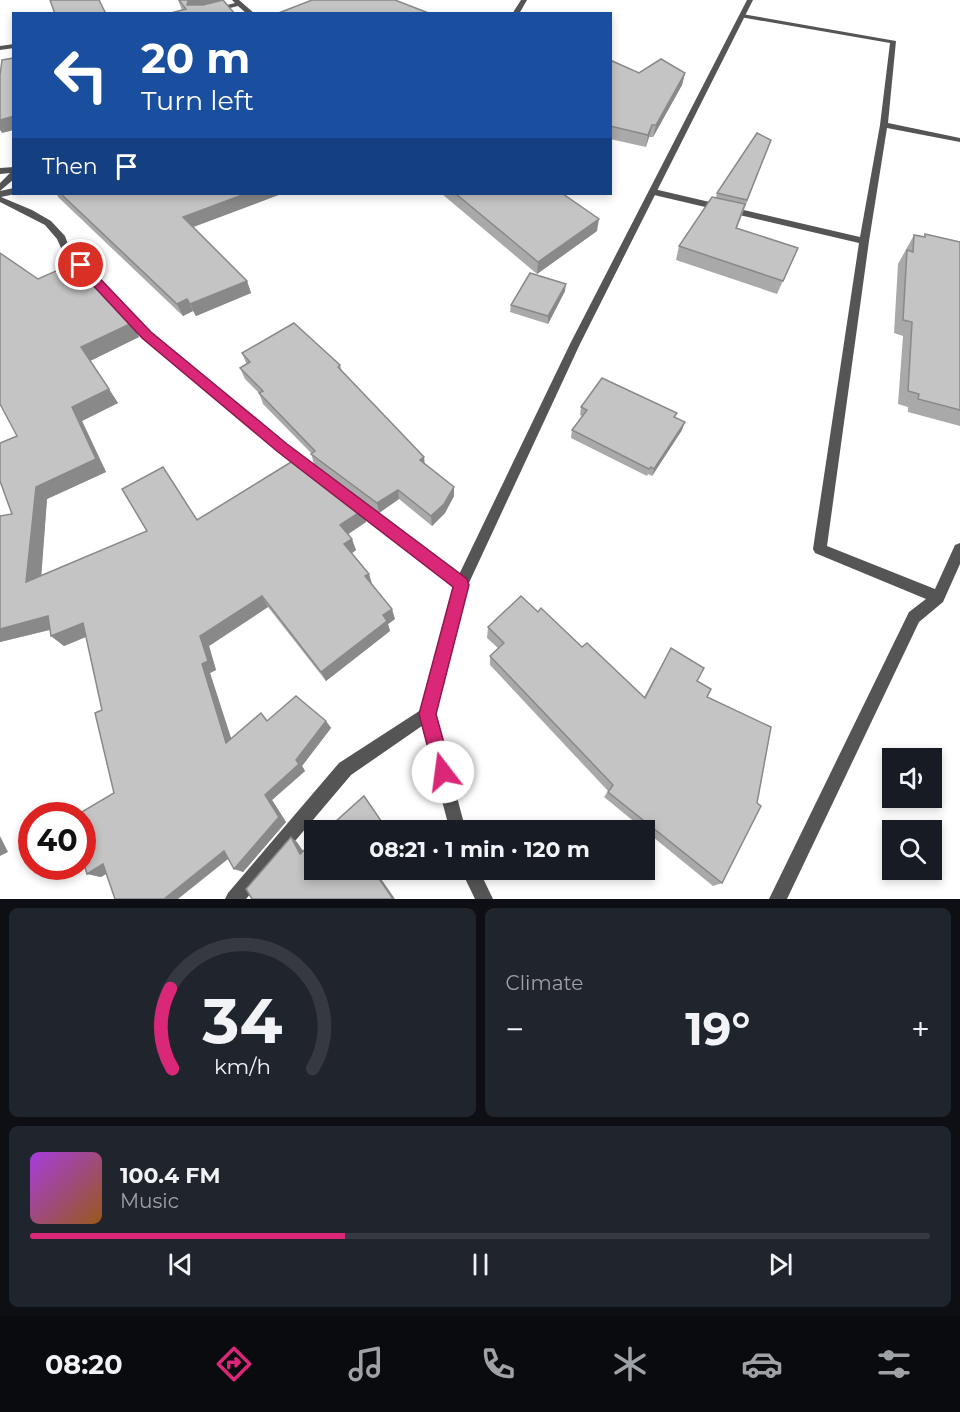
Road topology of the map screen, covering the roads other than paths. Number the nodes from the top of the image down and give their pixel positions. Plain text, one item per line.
1 (750, 0) edge
2 (237, 2) edge
3 (202, 12) edge
4 (250, 12) edge
5 (742, 16) junction
6 (884, 125) junction
7 (960, 140) edge
8 (12, 174) edge
9 (0, 188) edge
10 (654, 192) junction
11 (0, 200) edge
12 (864, 241) junction
13 (960, 549) edge
14 (461, 585) junction
15 (939, 597) junction
16 (427, 714) junction
17 (455, 820) edge
18 (475, 880) edge
19 (234, 899) edge
20 (484, 899) edge
21 (777, 899) edge

1 - 5 street
2 - 3 street
2 - 4 street
5 - 6 street
5 - 10 street
6 - 7 street
6 - 12 street
8 - 9 street
10 - 12 street
10 - 14 street
11 - 14 street
12 - 15 street
13 - 15 street
14 - 16 street
15 - 21 street
16 - 17 street
16 - 19 street
18 - 20 street

